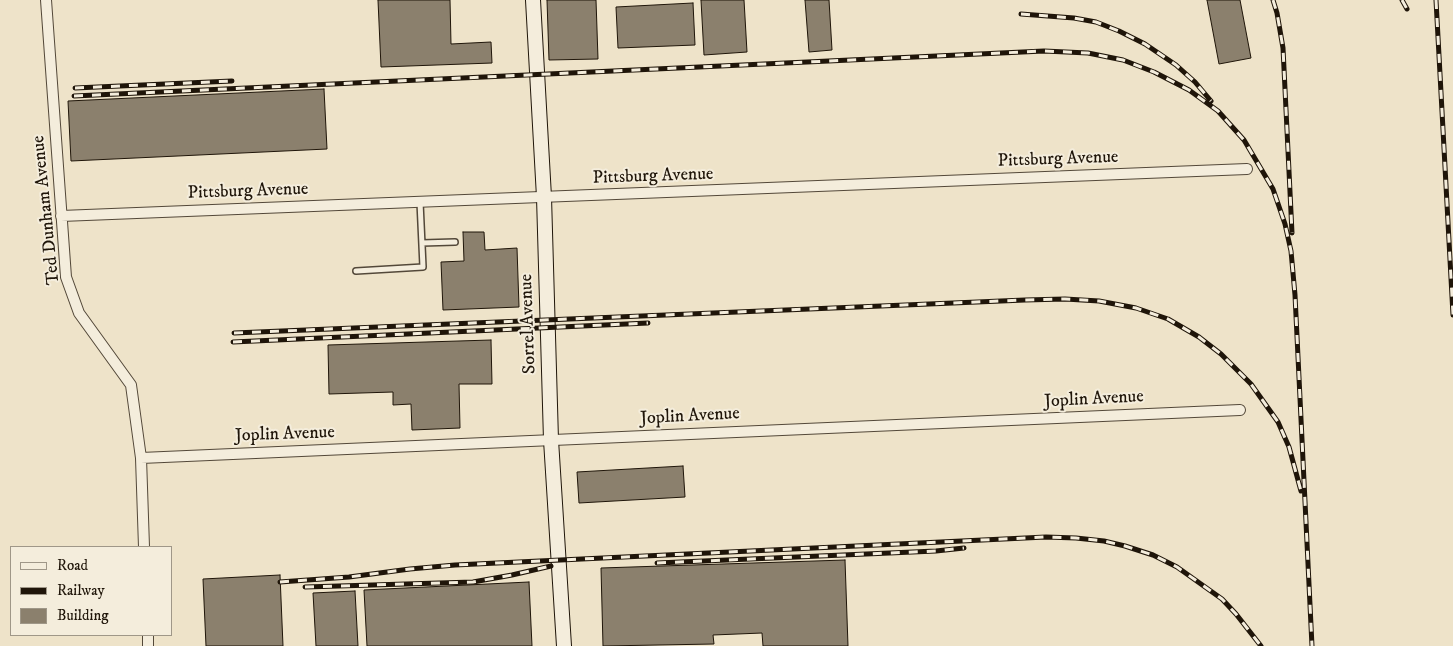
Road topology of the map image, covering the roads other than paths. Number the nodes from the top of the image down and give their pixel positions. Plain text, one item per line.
1 (46, 0) edge
2 (533, 0) edge
3 (1247, 169) dead end
4 (544, 197) junction
5 (420, 202) junction
6 (61, 216) junction
7 (455, 242) dead end
8 (422, 243) junction
9 (356, 270) dead end
10 (1240, 410) dead end
11 (551, 440) junction
12 (141, 458) junction
13 (144, 546) edge
14 (564, 646) edge

1 - 6 street, Ted Dunham Avenue
2 - 4 street, Sorrel Avenue
3 - 4 street, Pittsburg Avenue
4 - 5 street, Pittsburg Avenue
4 - 11 street, Sorrel Avenue
5 - 6 street, Pittsburg Avenue
5 - 8 lane
6 - 12 street, Ted Dunham Avenue
7 - 8 lane
8 - 9 lane
10 - 11 street, Joplin Avenue
11 - 12 street, Joplin Avenue
11 - 14 street, Sorrel Avenue
12 - 13 street, Ted Dunham Avenue

